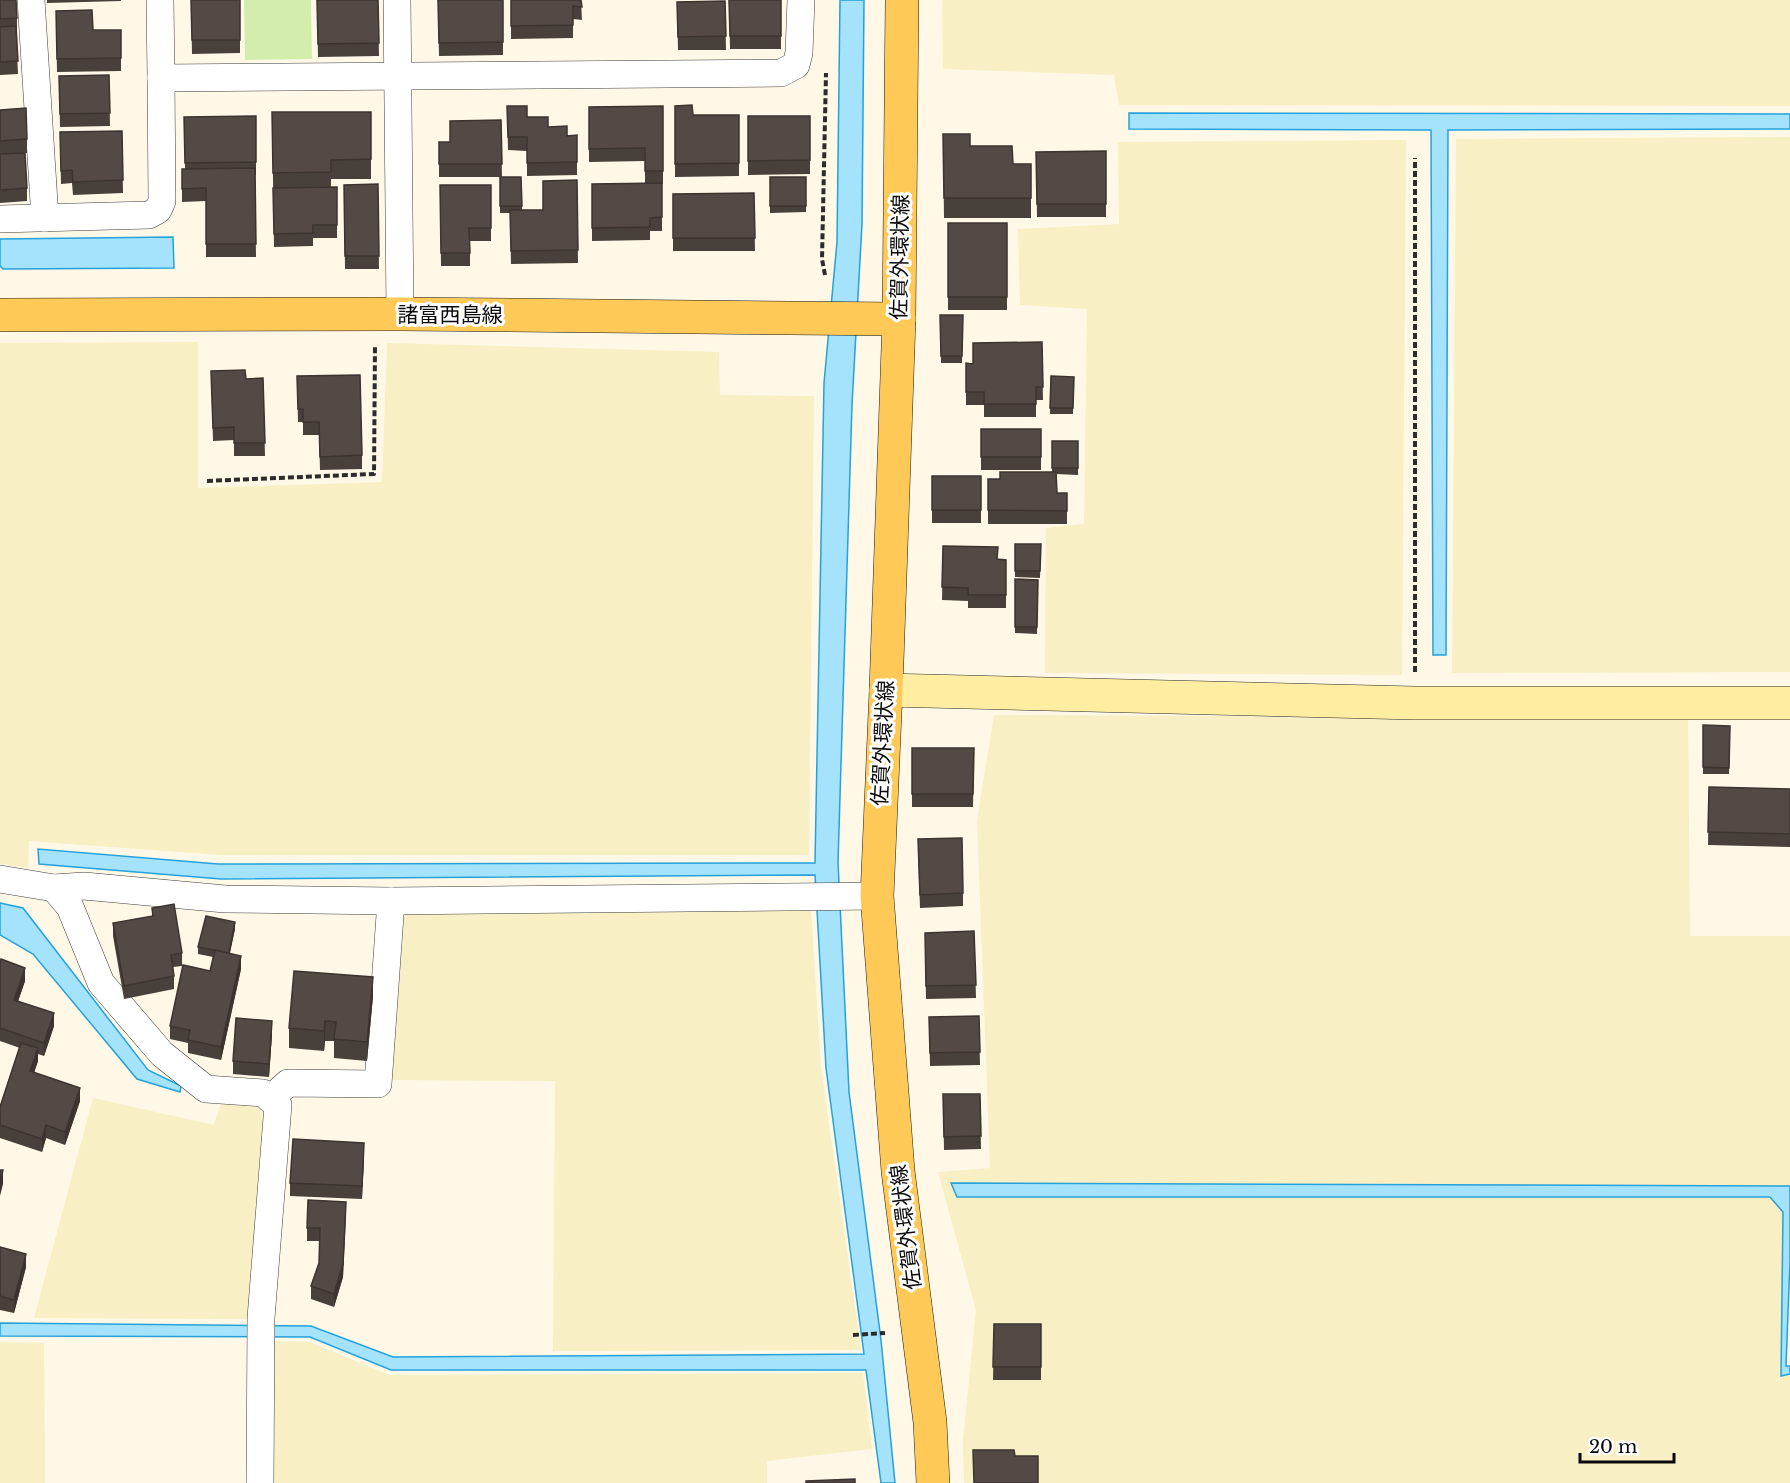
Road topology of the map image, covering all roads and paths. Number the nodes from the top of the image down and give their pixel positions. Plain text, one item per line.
1 (31, 0) edge
2 (160, 0) edge
3 (397, 0) edge
4 (801, 0) edge
5 (902, 0) edge
6 (826, 63) dead end
7 (398, 76) junction
8 (161, 78) junction
9 (1415, 158) dead end
10 (45, 218) junction
11 (0, 219) edge
12 (825, 275) dead end
13 (400, 314) junction
14 (0, 315) edge
15 (899, 319) junction
16 (207, 481) dead end
17 (886, 690) junction
18 (1415, 703) junction
19 (1790, 703) edge
20 (0, 879) edge
21 (54, 888) junction
22 (861, 896) junction
23 (391, 901) junction
24 (270, 1099) junction
25 (892, 1333) dead end
26 (853, 1335) dead end
27 (260, 1483) edge
28 (933, 1483) edge

1 - 10 street
2 - 8 street
3 - 7 street
4 - 7 street
5 - 15 main road, 佐賀外環状線
6 - 12 path
7 - 8 street
7 - 13 street
8 - 10 street
9 - 18 path
10 - 11 street
13 - 14 main road, 諸富西島線
13 - 15 main road, 諸富西島線
13 - 16 path
15 - 17 main road, 佐賀外環状線
17 - 18 street
17 - 22 main road, 佐賀外環状線
18 - 19 street
20 - 21 street
21 - 23 street
21 - 24 street
22 - 23 street
22 - 28 main road, 佐賀外環状線
23 - 24 street
24 - 27 street
25 - 26 path

